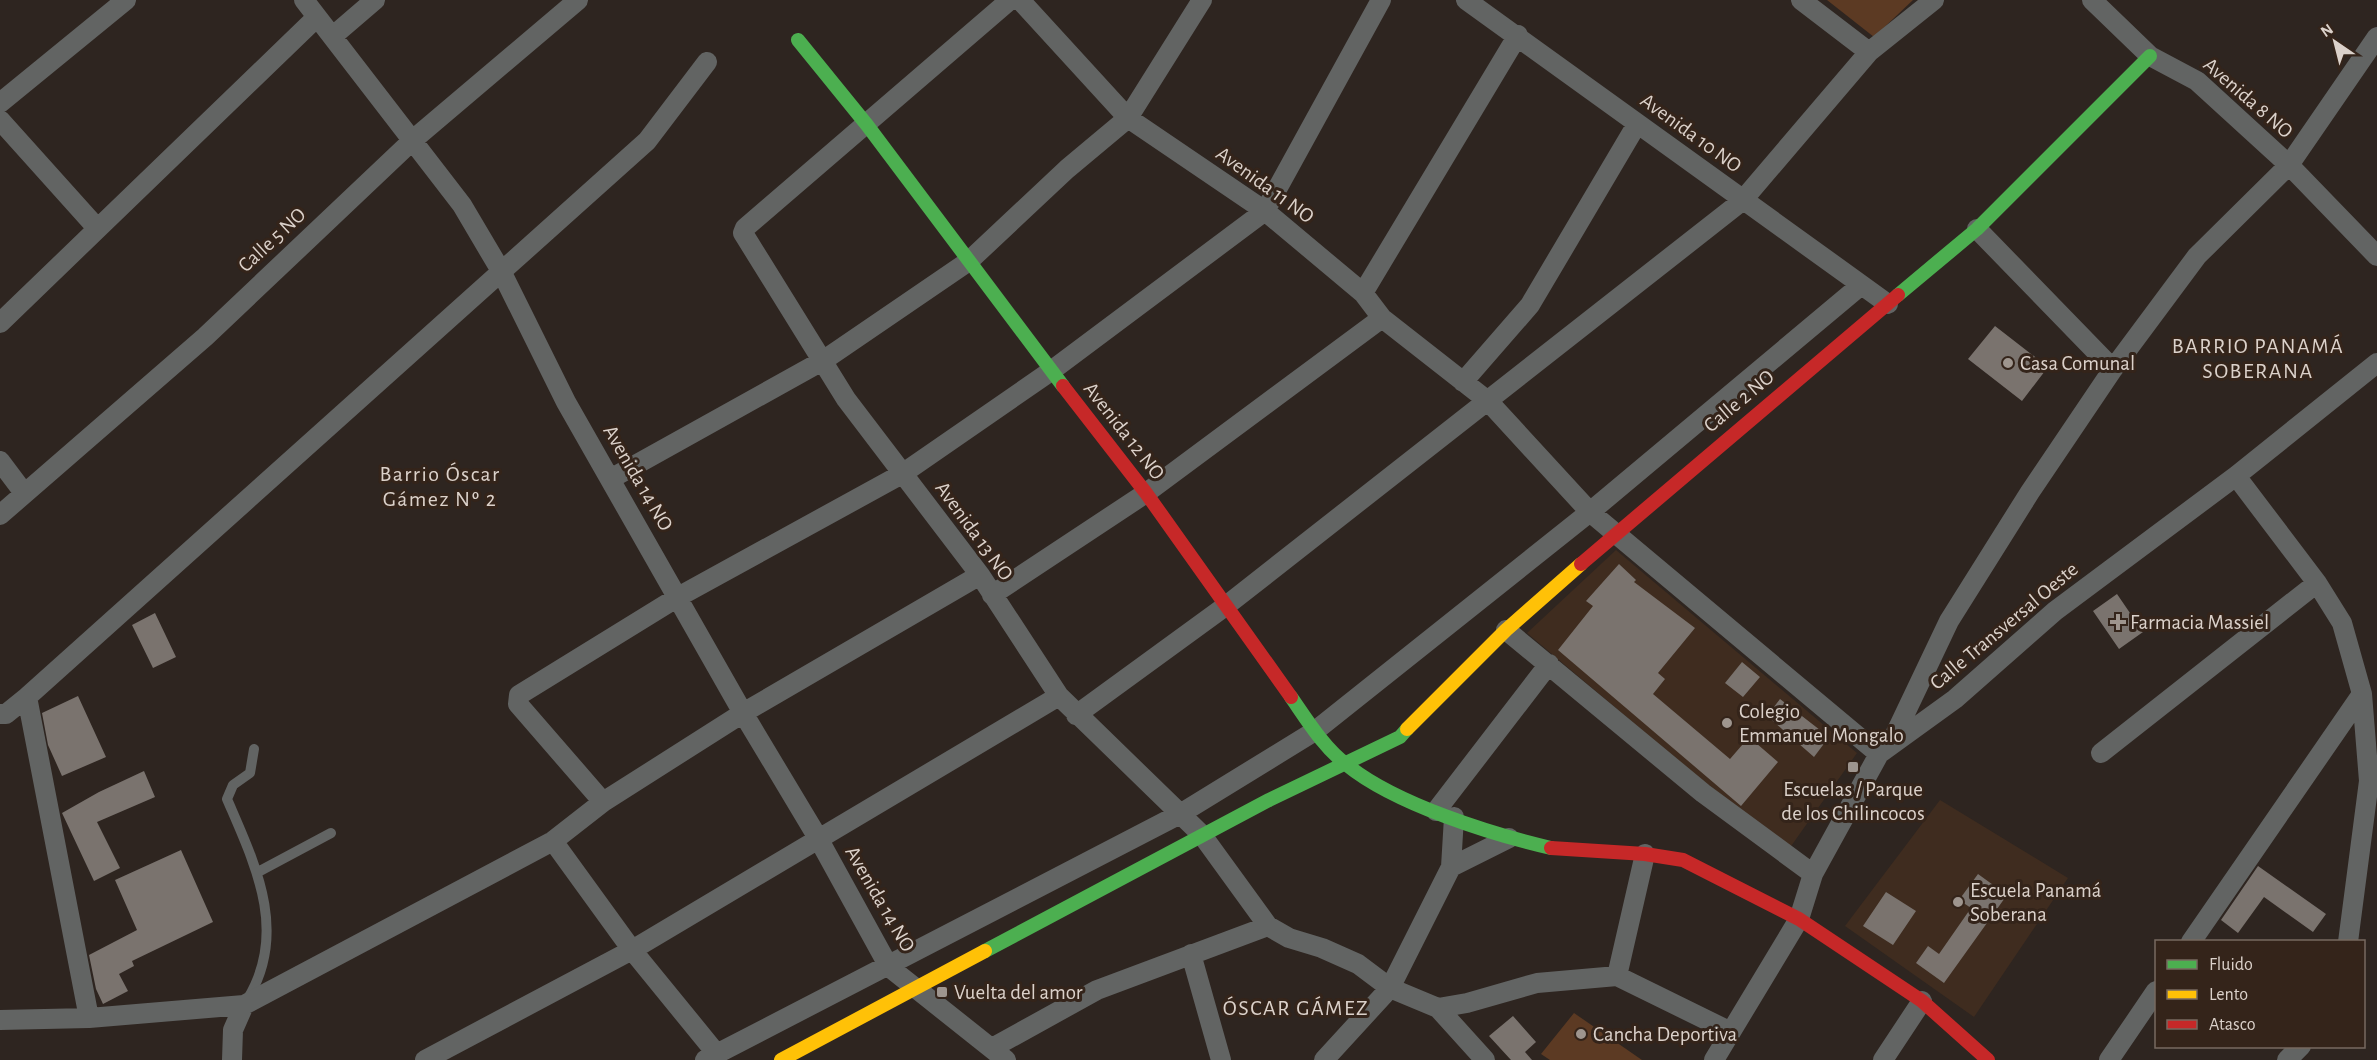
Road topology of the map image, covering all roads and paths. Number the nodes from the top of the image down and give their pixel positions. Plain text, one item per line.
1 (126, 0) edge
2 (304, 0) edge
3 (375, 0) edge
4 (578, 0) edge
5 (1010, 0) edge
6 (1020, 0) edge
7 (1202, 0) edge
8 (1381, 0) edge
9 (1466, 0) edge
10 (1801, 0) edge
11 (1934, 0) edge
12 (2092, 0) edge
13 (317, 16) junction
14 (1518, 35) junction
15 (333, 36) junction
16 (2377, 37) edge
17 (798, 40) dead end
18 (1869, 52) junction
19 (2150, 56) junction
20 (707, 62) dead end
21 (0, 104) edge
22 (1128, 118) junction
23 (0, 120) edge
24 (1637, 124) junction
25 (867, 125) junction
26 (414, 139) junction
27 (2289, 165) junction
28 (1742, 201) junction
29 (1265, 211) junction
30 (97, 228) junction
31 (1977, 229) junction
32 (2377, 256) edge
33 (969, 261) junction
34 (501, 271) junction
35 (1860, 286) junction
36 (1363, 293) junction
37 (1888, 304) junction
38 (1382, 318) junction
39 (0, 323) edge
40 (824, 360) junction
41 (2377, 363) edge
42 (2113, 369) junction
43 (1051, 371) junction
44 (1463, 382) junction
45 (1488, 401) junction
46 (0, 461) edge
47 (902, 474) junction
48 (2236, 476) junction
49 (612, 478) junction
50 (24, 493) junction
51 (1146, 493) junction
52 (1590, 512) junction
53 (0, 515) edge
54 (1615, 533) junction
55 (980, 575) junction
56 (2317, 583) junction
57 (992, 595) junction
58 (678, 597) junction
59 (1227, 605) junction
60 (1506, 630) junction
61 (1549, 664) junction
62 (2362, 694) junction
63 (1059, 696) junction
64 (27, 698) junction
65 (743, 713) junction
66 (0, 714) edge
67 (1076, 715) junction
68 (1315, 730) junction
69 (254, 749) dead end
70 (1884, 750) junction
71 (2101, 753) dead end
72 (1346, 765) junction
73 (603, 802) junction
74 (1180, 814) junction
75 (1445, 814) junction
76 (331, 833) dead end
77 (1202, 835) junction
78 (818, 838) junction
79 (1509, 838) junction
80 (553, 841) junction
81 (1645, 854) junction
82 (1451, 867) junction
83 (258, 872) junction
84 (1813, 874) junction
85 (1799, 919) junction
86 (1268, 926) junction
87 (2192, 940) edge
88 (2348, 940) edge
89 (632, 950) junction
90 (1191, 954) junction
91 (889, 967) junction
92 (1617, 976) junction
93 (916, 988) junction
94 (1390, 988) junction
95 (2155, 994) edge
96 (1922, 1002) junction
97 (244, 1005) junction
98 (1438, 1008) junction
99 (89, 1018) junction
100 (0, 1020) edge
101 (1731, 1032) junction
102 (2300, 1048) edge
103 (999, 1054) edge
104 (711, 1057) edge
105 (232, 1060) edge
106 (425, 1060) edge
107 (781, 1060) edge
108 (1221, 1060) edge
109 (1324, 1060) edge
110 (1485, 1060) edge
111 (1714, 1060) edge
112 (1882, 1060) edge
113 (1988, 1060) edge
114 (2109, 1060) edge
115 (2287, 1060) edge

1 - 21 street
2 - 13 street, Avenida 14 NO
3 - 15 street
4 - 26 street, Calle 5 NO
5 - 25 street
6 - 22 street, Avenida 11 NO
7 - 22 street
8 - 29 street
9 - 14 street, Avenida 10 NO
10 - 18 street
11 - 18 street
12 - 19 street, Avenida 8 NO
13 - 15 street, Avenida 14 NO
13 - 30 street
14 - 24 street, Avenida 10 NO
14 - 36 street
15 - 26 street, Avenida 14 NO
16 - 27 street
17 - 25 street, Avenida 12 NO
18 - 28 street
19 - 27 street, Avenida 8 NO
19 - 31 street, Calle 2 NO
20 - 34 street
22 - 29 street, Avenida 11 NO
22 - 33 street
23 - 30 street
24 - 28 street, Avenida 10 NO
24 - 44 street
25 - 33 street, Avenida 12 NO
25 - 40 street, Avenida 13 NO
26 - 34 street, Avenida 14 NO
26 - 50 street, Calle 5 NO
27 - 32 street, Avenida 8 NO
27 - 42 street
28 - 35 street, Avenida 10 NO
28 - 45 street
29 - 36 street, Avenida 11 NO
29 - 43 street
30 - 39 street
31 - 37 street, Calle 2 NO
31 - 42 street
33 - 40 street
33 - 43 street, Avenida 12 NO
34 - 49 street, Avenida 14 NO
34 - 64 street
35 - 37 street, Avenida 10 NO
35 - 52 street
36 - 38 street, Avenida 11 NO
37 - 54 street, Calle 2 NO
38 - 44 street, Avenida 11 NO
38 - 51 street
40 - 47 street, Avenida 13 NO
40 - 49 street
41 - 48 street, Calle Transversal Oeste
42 - 70 street
43 - 47 street
43 - 51 street, Avenida 12 NO
44 - 45 street, Avenida 11 NO
45 - 52 street, Avenida 11 NO
45 - 59 street
46 - 50 street
47 - 55 street, Avenida 13 NO
47 - 58 street
48 - 56 street
48 - 70 street, Calle Transversal Oeste
49 - 58 street, Avenida 14 NO
50 - 53 street, Calle 5 NO
51 - 57 street
51 - 59 street, Avenida 12 NO
52 - 54 street, Avenida 11 NO
52 - 68 street
54 - 60 street, Calle 2 NO
54 - 70 street, Avenida 11 NO
55 - 57 street, Avenida 13 NO
55 - 65 street
56 - 62 street
56 - 71 street
57 - 63 street, Avenida 13 NO
58 - 65 street, Avenida 14 NO
58 - 73 street
59 - 67 street
59 - 68 street, Avenida 12 NO
60 - 61 street
60 - 72 street, Calle 2 NO
61 - 75 street
61 - 84 street
62 - 87 street
62 - 88 street
63 - 67 street, Avenida 13 NO
63 - 78 street
64 - 66 street
64 - 99 street
65 - 73 street
65 - 78 street, Avenida 14 NO
67 - 74 street, Avenida 13 NO
68 - 72 street, Avenida 12 NO
68 - 74 street
69 - 83 lane
70 - 84 street, Calle Transversal Oeste
72 - 75 street, Avenida 12 NO
72 - 77 street, Calle 2 NO
73 - 80 street
74 - 77 street, Avenida 13 NO
74 - 91 street
75 - 79 street, Avenida 12 NO
75 - 82 street
76 - 83 lane
77 - 86 street, Avenida 13 NO
77 - 93 street, Calle 2 NO
78 - 89 street
78 - 91 street, Avenida 14 NO
79 - 81 street, Avenida 12 NO
79 - 82 street
80 - 89 street
80 - 97 street
81 - 85 street, Avenida 12 NO
81 - 92 street
82 - 94 street
83 - 97 lane
84 - 85 street, Calle Transversal Oeste
85 - 96 street, Avenida 12 NO
85 - 101 street, Calle Transversal Oeste
86 - 90 street
86 - 94 street
89 - 104 street
89 - 106 street
90 - 103 street
90 - 108 street
91 - 93 street, Avenida 14 NO
91 - 104 street
92 - 98 street
92 - 101 street
93 - 103 street, Avenida 14 NO
93 - 107 street, Calle 2 NO
94 - 98 street
94 - 109 street
95 - 114 street
96 - 112 street
96 - 113 street, Avenida 12 NO
97 - 99 street
97 - 105 street
98 - 110 street
99 - 100 street
101 - 111 street, Calle Transversal Oeste
102 - 115 street

